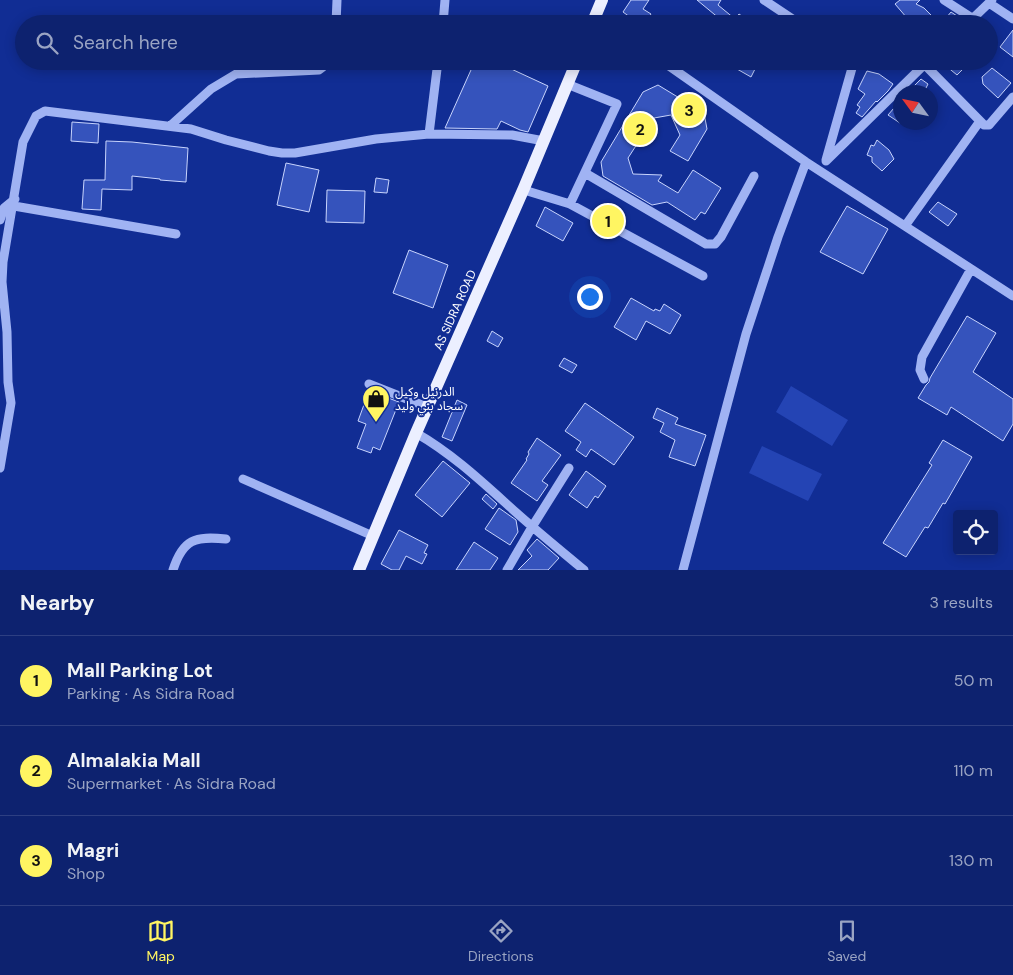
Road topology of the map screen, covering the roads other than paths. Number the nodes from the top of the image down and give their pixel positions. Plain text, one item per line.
1 (337, 0) edge
2 (445, 0) edge
3 (602, 0) edge
4 (764, 0) edge
5 (944, 0) edge
6 (991, 2) edge
7 (336, 15) edge
8 (444, 15) edge
9 (598, 15) edge
10 (786, 15) edge
11 (962, 15) edge
12 (976, 15) edge
13 (1013, 19) edge
14 (319, 70) edge
15 (437, 70) edge
16 (573, 70) edge
17 (675, 70) edge
18 (851, 70) edge
19 (920, 70) edge
20 (933, 70) edge
21 (567, 84) junction
22 (1013, 97) edge
23 (980, 121) junction
24 (170, 126) junction
25 (429, 134) junction
26 (544, 142) junction
27 (826, 161) junction
28 (806, 162) junction
29 (821, 171) junction
30 (585, 173) junction
31 (754, 176) dead end
32 (524, 190) junction
33 (14, 202) junction
34 (570, 204) junction
35 (0, 220) edge
36 (906, 226) junction
37 (176, 234) dead end
38 (971, 269) junction
39 (703, 276) dead end
40 (1013, 296) edge
41 (924, 380) dead end
42 (369, 384) dead end
43 (427, 407) junction
44 (3, 423) edge
45 (416, 433) junction
46 (0, 468) edge
47 (569, 468) dead end
48 (242, 479) dead end
49 (532, 527) junction
50 (373, 536) junction
51 (226, 539) dead end
52 (173, 570) edge
53 (359, 570) edge
54 (507, 570) edge
55 (584, 570) edge
56 (683, 570) edge

1 - 7 street
2 - 8 street
3 - 9 main road
4 - 10 street
5 - 11 street
6 - 12 street
6 - 13 street
14 - 24 street
15 - 25 street
16 - 21 main road, AS SIDRA ROAD
17 - 28 street
18 - 27 street
19 - 27 street
20 - 23 street
21 - 26 main road, AS SIDRA ROAD
21 - 30 street
22 - 23 street
23 - 36 street
24 - 25 street
24 - 33 street
25 - 26 street
26 - 32 main road, AS SIDRA ROAD
27 - 29 street
28 - 29 street
28 - 56 street
29 - 36 street
30 - 31 street
30 - 34 street
32 - 34 street
32 - 43 main road, AS SIDRA ROAD
33 - 35 street
33 - 37 street
33 - 44 street
34 - 39 street
36 - 38 street
38 - 40 street
38 - 41 street
42 - 43 street
43 - 45 main road, AS SIDRA ROAD
44 - 46 street
45 - 49 street
45 - 50 main road, AS SIDRA ROAD
47 - 49 street
48 - 50 street
49 - 54 street
49 - 55 street
50 - 53 main road, AS SIDRA ROAD
51 - 52 street

